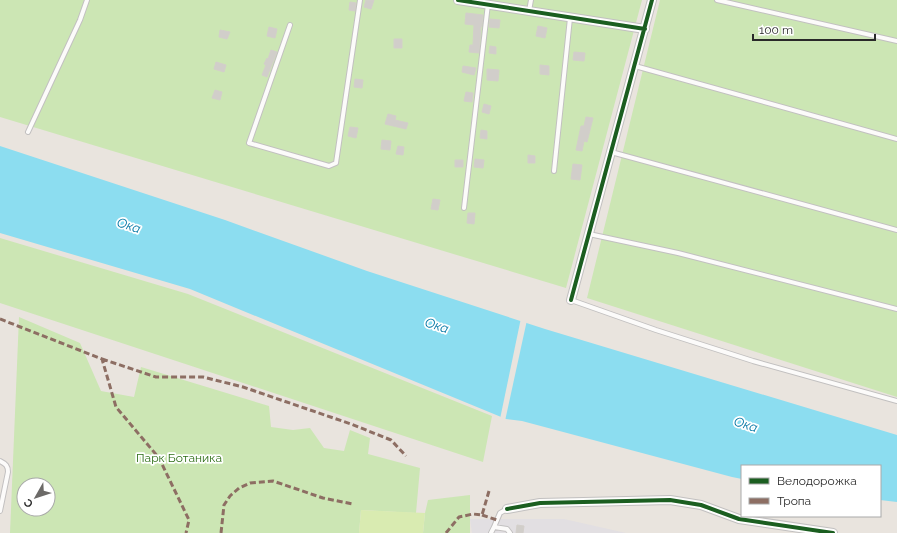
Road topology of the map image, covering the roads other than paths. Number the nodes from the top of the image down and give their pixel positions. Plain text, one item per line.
1 (87, 0) edge
2 (360, 0) edge
3 (461, 0) edge
4 (531, 0) edge
5 (652, 0) edge
6 (717, 0) edge
7 (488, 4) junction
8 (529, 11) junction
9 (570, 17) junction
10 (290, 26) dead end
11 (645, 29) junction
12 (897, 41) edge
13 (635, 66) junction
14 (28, 132) dead end
15 (897, 139) edge
16 (611, 152) junction
17 (554, 171) dead end
18 (464, 208) dead end
19 (897, 230) edge
20 (589, 234) junction
21 (571, 300) joint
22 (897, 309) edge
23 (897, 402) edge
24 (0, 461) edge
25 (507, 509) joint
26 (0, 511) edge
27 (494, 527) junction
28 (491, 533) edge
29 (510, 533) edge
30 (833, 533) edge

1 - 14 lane
2 - 10 lane
3 - 7 street
4 - 8 lane
5 - 11 street
6 - 12 lane
7 - 8 street
7 - 18 lane
8 - 9 street
9 - 11 street
9 - 17 lane
11 - 13 street
13 - 15 lane
13 - 16 street
16 - 19 lane
16 - 20 street
20 - 21 street
20 - 22 lane
21 - 23 lane
24 - 26 lane
25 - 27 lane
25 - 30 street
27 - 28 lane
27 - 29 lane

